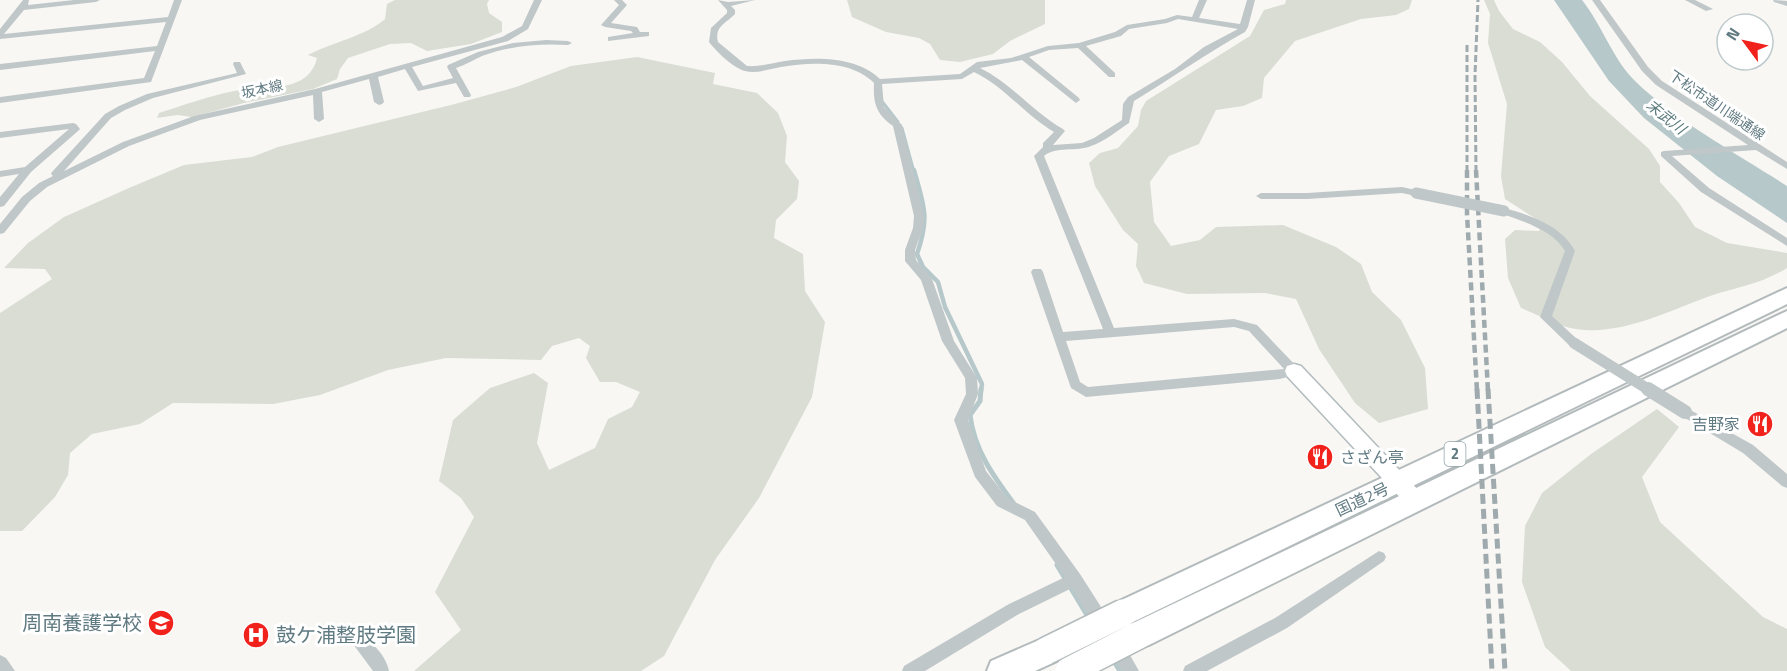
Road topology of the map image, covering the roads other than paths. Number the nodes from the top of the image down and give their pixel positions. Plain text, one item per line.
1 (28, 0) edge
2 (96, 0) edge
3 (178, 0) edge
4 (538, 0) edge
5 (618, 0) edge
6 (751, 0) edge
7 (1203, 0) edge
8 (1251, 0) edge
9 (1596, 0) edge
10 (1689, 0) edge
11 (1777, 0) edge
12 (724, 2) edge
13 (1787, 4) edge
14 (21, 8) junction
15 (1709, 9) dead end
16 (1195, 18) junction
17 (171, 19) junction
18 (1244, 27) junction
19 (0, 35) edge
20 (611, 39) dead end
21 (568, 43) dead end
22 (1080, 45) junction
23 (160, 48) junction
24 (1024, 57) junction
25 (237, 64) dead end
26 (407, 66) junction
27 (0, 67) edge
28 (974, 68) junction
29 (1112, 75) dead end
30 (373, 76) junction
31 (457, 80) junction
32 (878, 82) junction
33 (317, 91) junction
34 (467, 95) dead end
35 (0, 100) edge
36 (1076, 100) dead end
37 (379, 102) dead end
38 (319, 119) dead end
39 (0, 135) edge
40 (1048, 148) junction
41 (1752, 148) junction
42 (1787, 166) edge
43 (28, 171) junction
44 (0, 174) edge
45 (55, 178) junction
46 (1261, 196) dead end
47 (0, 204) edge
48 (0, 231) edge
49 (1787, 243) edge
50 (1037, 272) dead end
51 (1787, 295) edge
52 (1787, 319) edge
53 (1110, 332) junction
54 (1058, 337) junction
55 (1294, 371) junction
56 (1398, 482) junction
57 (1787, 482) edge
58 (1416, 500) junction
59 (1379, 557) dead end
60 (1074, 579) junction
61 (1131, 624) junction
62 (362, 644) dead end
63 (0, 663) edge
64 (7, 671) edge
65 (381, 671) edge
66 (910, 671) edge
67 (1002, 671) edge
68 (1069, 671) edge
69 (1131, 671) edge
70 (1191, 671) edge

1 - 14 street
2 - 14 street
3 - 17 street
4 - 26 street, 坂本線
5 - 20 street
6 - 12 street
7 - 16 street
8 - 18 street
9 - 41 street, 下松市道川端通線
10 - 15 street
11 - 13 street
12 - 32 street
14 - 19 street
16 - 18 street
16 - 22 street
17 - 19 street
17 - 23 street
18 - 40 street
21 - 31 street
22 - 24 street
22 - 29 street
23 - 27 street
23 - 35 street
24 - 28 street
24 - 36 street
25 - 45 street
26 - 30 street, 坂本線
26 - 31 street
28 - 32 street
28 - 40 street
30 - 33 street, 坂本線
30 - 37 street
31 - 34 street
32 - 60 street
33 - 38 street
33 - 45 street, 坂本線
39 - 43 street
40 - 53 street
41 - 42 street, 下松市道川端通線
41 - 49 street
43 - 44 street
43 - 47 street
45 - 48 street, 坂本線
46 - 57 street, bridge
50 - 54 street
51 - 56 highway, 国道2号 / 2
52 - 58 highway, 国道2号 / 2
53 - 54 street
53 - 55 street
54 - 55 street
55 - 56 street
56 - 58 street
56 - 61 highway, 国道2号 / 2
58 - 61 highway, 国道2号 / 2
59 - 70 street
60 - 66 street
60 - 69 street
61 - 67 highway, 国道2号 / 2, bridge
61 - 68 highway, 国道2号 / 2, bridge
62 - 65 street
63 - 64 street

